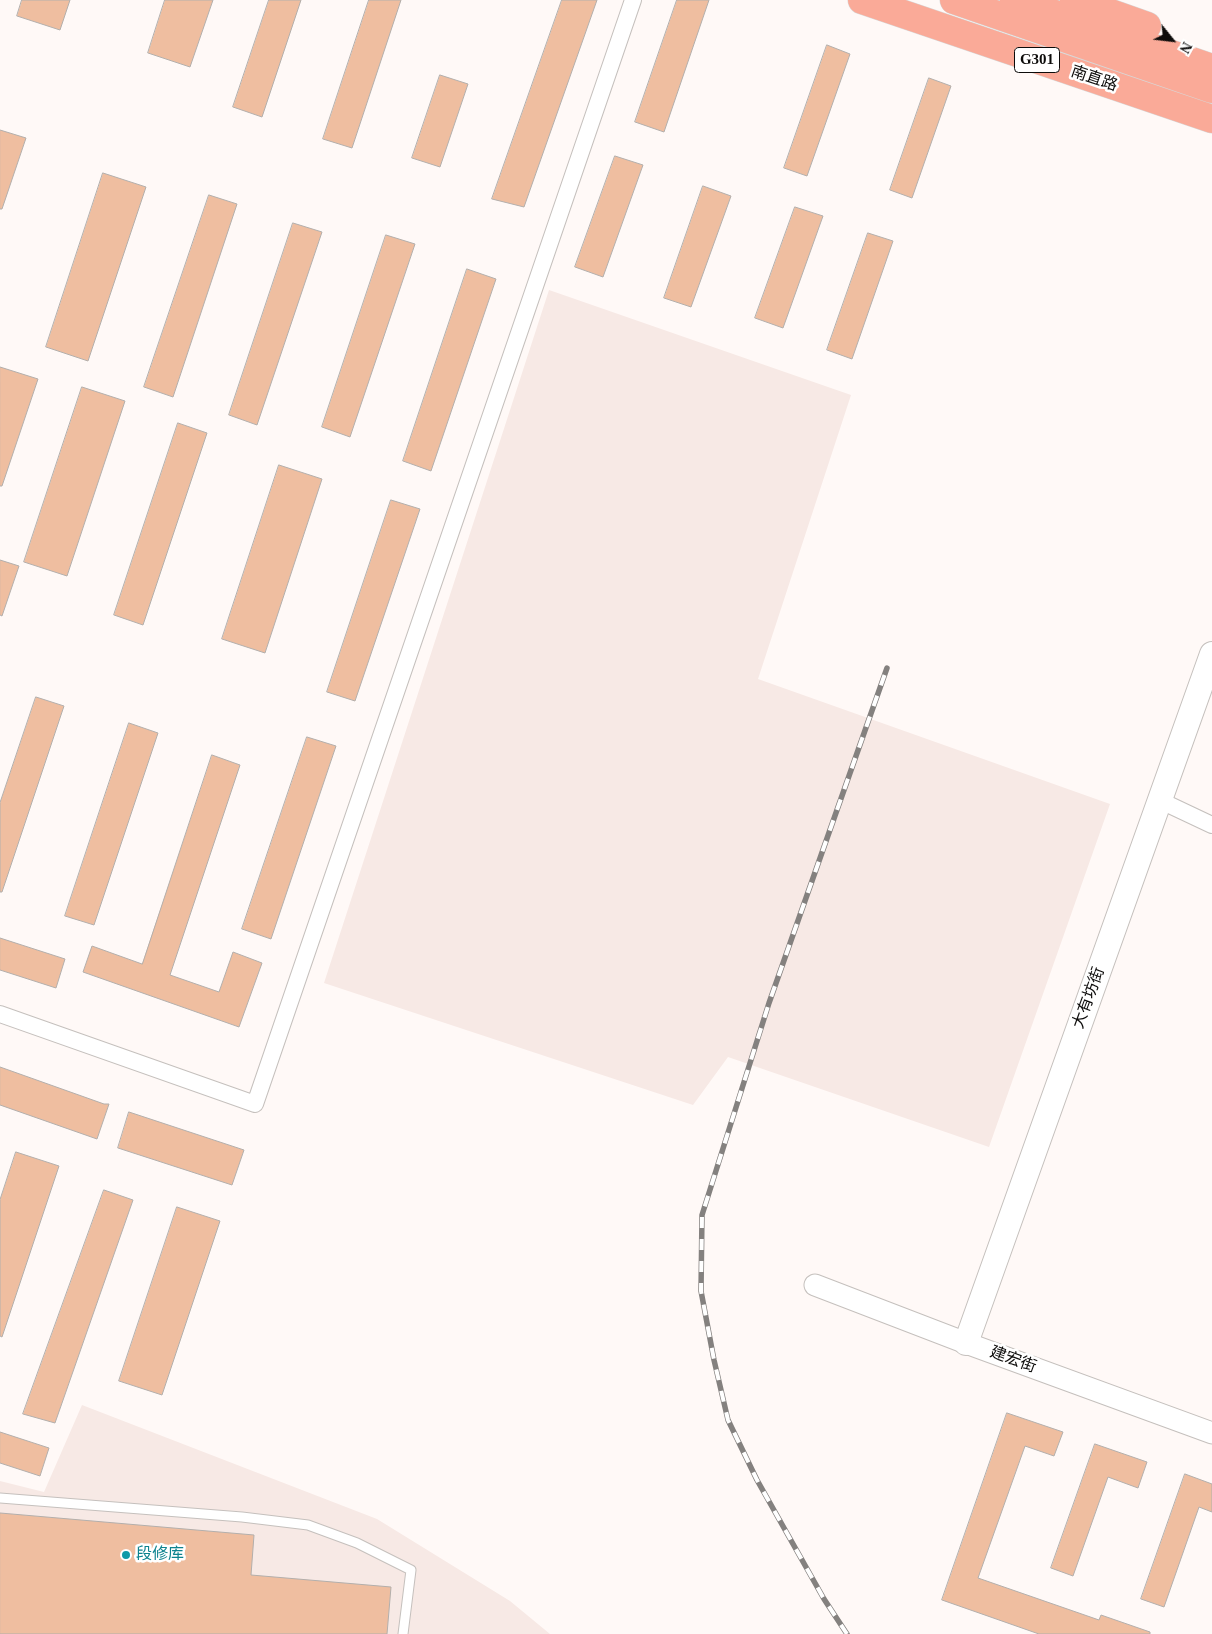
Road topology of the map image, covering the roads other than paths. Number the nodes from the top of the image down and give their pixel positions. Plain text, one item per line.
1 (633, 0) edge
2 (862, 0) edge
3 (954, 0) edge
4 (1014, 0) edge
5 (1074, 0) edge
6 (1212, 50) edge
7 (1212, 68) edge
8 (1212, 89) edge
9 (1212, 120) edge
10 (1212, 654) edge
11 (1159, 800) junction
12 (1212, 825) edge
13 (0, 1014) edge
14 (815, 1285) dead end
15 (966, 1343) junction
16 (1212, 1433) edge
17 (0, 1498) edge
18 (403, 1634) edge

1 - 13 street
2 - 9 highway, 南直路 / G301
3 - 8 highway
4 - 7 highway
5 - 6 highway
10 - 11 main road, 大有坊街
11 - 12 street
11 - 15 main road, 大有坊街
14 - 15 street, 建宏街
15 - 16 street, 建宏街
17 - 18 lane

